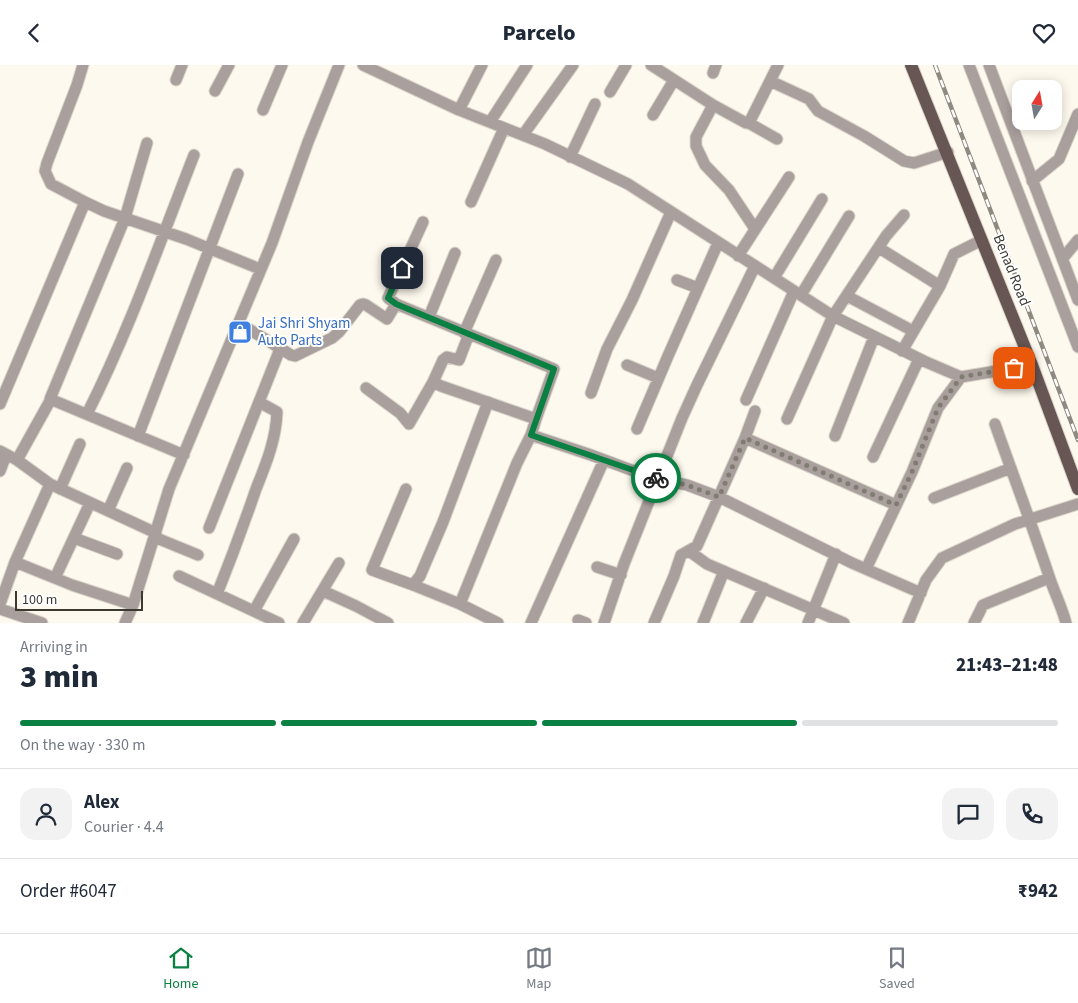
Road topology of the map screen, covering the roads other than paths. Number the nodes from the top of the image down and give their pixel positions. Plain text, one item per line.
1 (83, 65) edge
2 (182, 65) edge
3 (229, 65) edge
4 (282, 65) edge
5 (339, 65) edge
6 (366, 65) edge
7 (482, 65) edge
8 (527, 65) edge
9 (573, 65) edge
10 (626, 65) edge
11 (651, 65) edge
12 (778, 65) edge
13 (911, 65) edge
14 (968, 65) edge
15 (989, 65) edge
16 (176, 80) dead end
17 (674, 80) junction
18 (770, 81) junction
19 (215, 91) dead end
20 (610, 92) dead end
21 (595, 105) dead end
22 (713, 105) junction
23 (263, 110) dead end
24 (459, 110) junction
25 (1078, 114) edge
26 (653, 115) dead end
27 (490, 122) junction
28 (747, 122) junction
29 (504, 128) junction
30 (523, 135) junction
31 (777, 139) dead end
32 (148, 143) dead end
33 (948, 152) junction
34 (194, 155) dead end
35 (570, 157) junction
36 (238, 174) dead end
37 (789, 177) dead end
38 (1032, 181) junction
39 (822, 199) dead end
40 (85, 203) junction
41 (471, 203) dead end
42 (671, 212) junction
43 (904, 215) dead end
44 (849, 216) dead end
45 (125, 218) junction
46 (422, 222) dead end
47 (755, 229) junction
48 (164, 233) junction
49 (982, 240) junction
50 (1078, 240) edge
51 (718, 243) junction
52 (878, 248) junction
53 (210, 249) junction
54 (454, 253) dead end
55 (738, 256) junction
56 (1063, 258) junction
57 (496, 260) dead end
58 (755, 266) junction
59 (260, 269) junction
60 (774, 278) junction
61 (677, 280) dead end
62 (940, 286) junction
63 (698, 288) junction
64 (797, 293) junction
65 (847, 295) junction
66 (1078, 300) edge
67 (396, 304) junction
68 (833, 316) junction
69 (429, 317) junction
70 (239, 323) junction
71 (913, 331) junction
72 (466, 334) junction
73 (874, 337) junction
74 (1078, 347) edge
75 (280, 349) junction
76 (902, 351) junction
77 (919, 359) junction
78 (627, 365) dead end
79 (1032, 365) junction
80 (961, 377) junction
81 (658, 378) junction
82 (433, 382) junction
83 (366, 388) dead end
84 (591, 393) dead end
85 (51, 399) junction
86 (746, 400) dead end
87 (259, 402) junction
88 (488, 402) junction
89 (0, 405) edge
90 (755, 411) dead end
91 (87, 414) junction
92 (536, 419) junction
93 (787, 419) dead end
94 (995, 424) dead end
95 (637, 429) dead end
96 (138, 435) junction
97 (531, 435) junction
98 (834, 437) dead end
99 (745, 438) junction
100 (80, 444) dead end
101 (184, 455) junction
102 (8, 456) edge
103 (873, 457) dead end
104 (604, 460) junction
105 (127, 468) dead end
106 (1010, 468) junction
107 (0, 471) edge
108 (658, 479) junction
109 (55, 487) junction
110 (406, 489) dead end
111 (1078, 489) edge
112 (719, 497) junction
113 (934, 498) dead end
114 (90, 503) junction
115 (1078, 504) edge
116 (896, 505) junction
117 (108, 511) junction
118 (1029, 519) junction
119 (208, 528) dead end
120 (155, 535) junction
121 (74, 538) junction
122 (294, 539) dead end
123 (690, 551) junction
124 (117, 554) dead end
125 (836, 554) junction
126 (198, 555) dead end
127 (15, 562) junction
128 (339, 563) dead end
129 (597, 567) dead end
130 (866, 569) junction
131 (724, 571) junction
132 (179, 575) dead end
133 (621, 575) junction
134 (1049, 577) junction
135 (55, 578) junction
136 (413, 585) junction
137 (764, 588) junction
138 (323, 591) junction
139 (921, 593) junction
140 (218, 594) junction
141 (0, 604) edge
142 (460, 604) junction
143 (133, 605) junction
144 (0, 609) edge
145 (814, 610) junction
146 (254, 611) junction
147 (42, 623) edge
148 (124, 623) edge
149 (278, 623) edge
150 (303, 623) edge
151 (388, 623) edge
152 (498, 623) edge
153 (531, 623) edge
154 (604, 623) edge
155 (654, 623) edge
156 (703, 623) edge
157 (746, 623) edge
158 (808, 623) edge
159 (844, 623) edge
160 (908, 623) edge
161 (974, 623) edge
162 (1066, 623) edge

1 - 40 street
2 - 16 street
3 - 19 street
4 - 23 street
5 - 59 street
6 - 24 street
7 - 24 street
8 - 27 street
9 - 30 street
10 - 20 street
11 - 17 street
12 - 18 street
13 - 33 main road, Benad Road
14 - 74 street
15 - 38 street
17 - 22 street
17 - 26 street
18 - 28 street
18 - 33 street
21 - 35 street
22 - 28 street
22 - 47 street
24 - 27 street
25 - 38 street
27 - 29 street
28 - 31 street
29 - 30 street
29 - 41 street
30 - 35 street
32 - 45 street
33 - 49 main road, Benad Road
34 - 48 street
35 - 42 street
36 - 53 street
37 - 47 street
38 - 56 street
39 - 60 street
40 - 45 street
40 - 89 street
42 - 51 street
42 - 84 street
43 - 52 street
44 - 64 street
45 - 48 street
45 - 85 street
46 - 67 street
47 - 55 street
48 - 53 street
48 - 91 street
49 - 62 street
49 - 79 main road, Benad Road
50 - 56 street
51 - 55 street
51 - 63 street
52 - 62 street
52 - 65 street
53 - 59 street
53 - 96 street
54 - 69 street
55 - 58 street
56 - 66 street
57 - 72 street
58 - 60 street
58 - 108 street
59 - 70 street
60 - 64 street
61 - 63 street
62 - 71 street
63 - 81 street
64 - 68 street
64 - 86 street
65 - 68 street
65 - 71 street
67 - 69 street
67 - 75 street
68 - 73 street
68 - 93 street
69 - 72 street
70 - 75 street
70 - 101 street
71 - 76 street
72 - 82 street
72 - 92 street
73 - 76 street
73 - 98 street
75 - 87 street
76 - 77 street
77 - 80 street
77 - 103 street
78 - 81 street
79 - 80 street
79 - 111 main road, Benad Road
80 - 116 street
81 - 95 street
82 - 83 street
82 - 88 street
85 - 91 street
85 - 102 street
87 - 119 street
87 - 140 street
88 - 92 street
88 - 136 street
90 - 99 street
91 - 96 street
92 - 97 street
94 - 106 street
96 - 101 street
97 - 104 street
97 - 142 street
99 - 112 street
99 - 116 street
100 - 109 street
101 - 120 street
102 - 107 street
102 - 109 street
104 - 108 street
104 - 153 street
105 - 117 street
106 - 113 street
106 - 118 street
108 - 112 street
108 - 133 street
109 - 114 street
109 - 127 street
110 - 136 street
112 - 123 street
112 - 125 street
114 - 117 street
114 - 121 street
115 - 118 street
116 - 130 street
117 - 120 street
118 - 134 street
118 - 139 street
120 - 126 street
120 - 143 street
121 - 124 street
121 - 135 street
122 - 146 street
123 - 131 street
123 - 155 street
125 - 130 street
125 - 145 street
127 - 135 street
127 - 141 street
128 - 138 street
129 - 133 street
130 - 139 street
131 - 137 street
131 - 156 street
132 - 140 street
133 - 154 street
134 - 161 street
134 - 162 street
135 - 143 street
136 - 142 street
137 - 145 street
137 - 157 street
138 - 150 street
138 - 151 street
139 - 160 street
140 - 146 street
142 - 152 street
143 - 148 street
144 - 147 street
145 - 158 street
145 - 159 street
146 - 149 street

